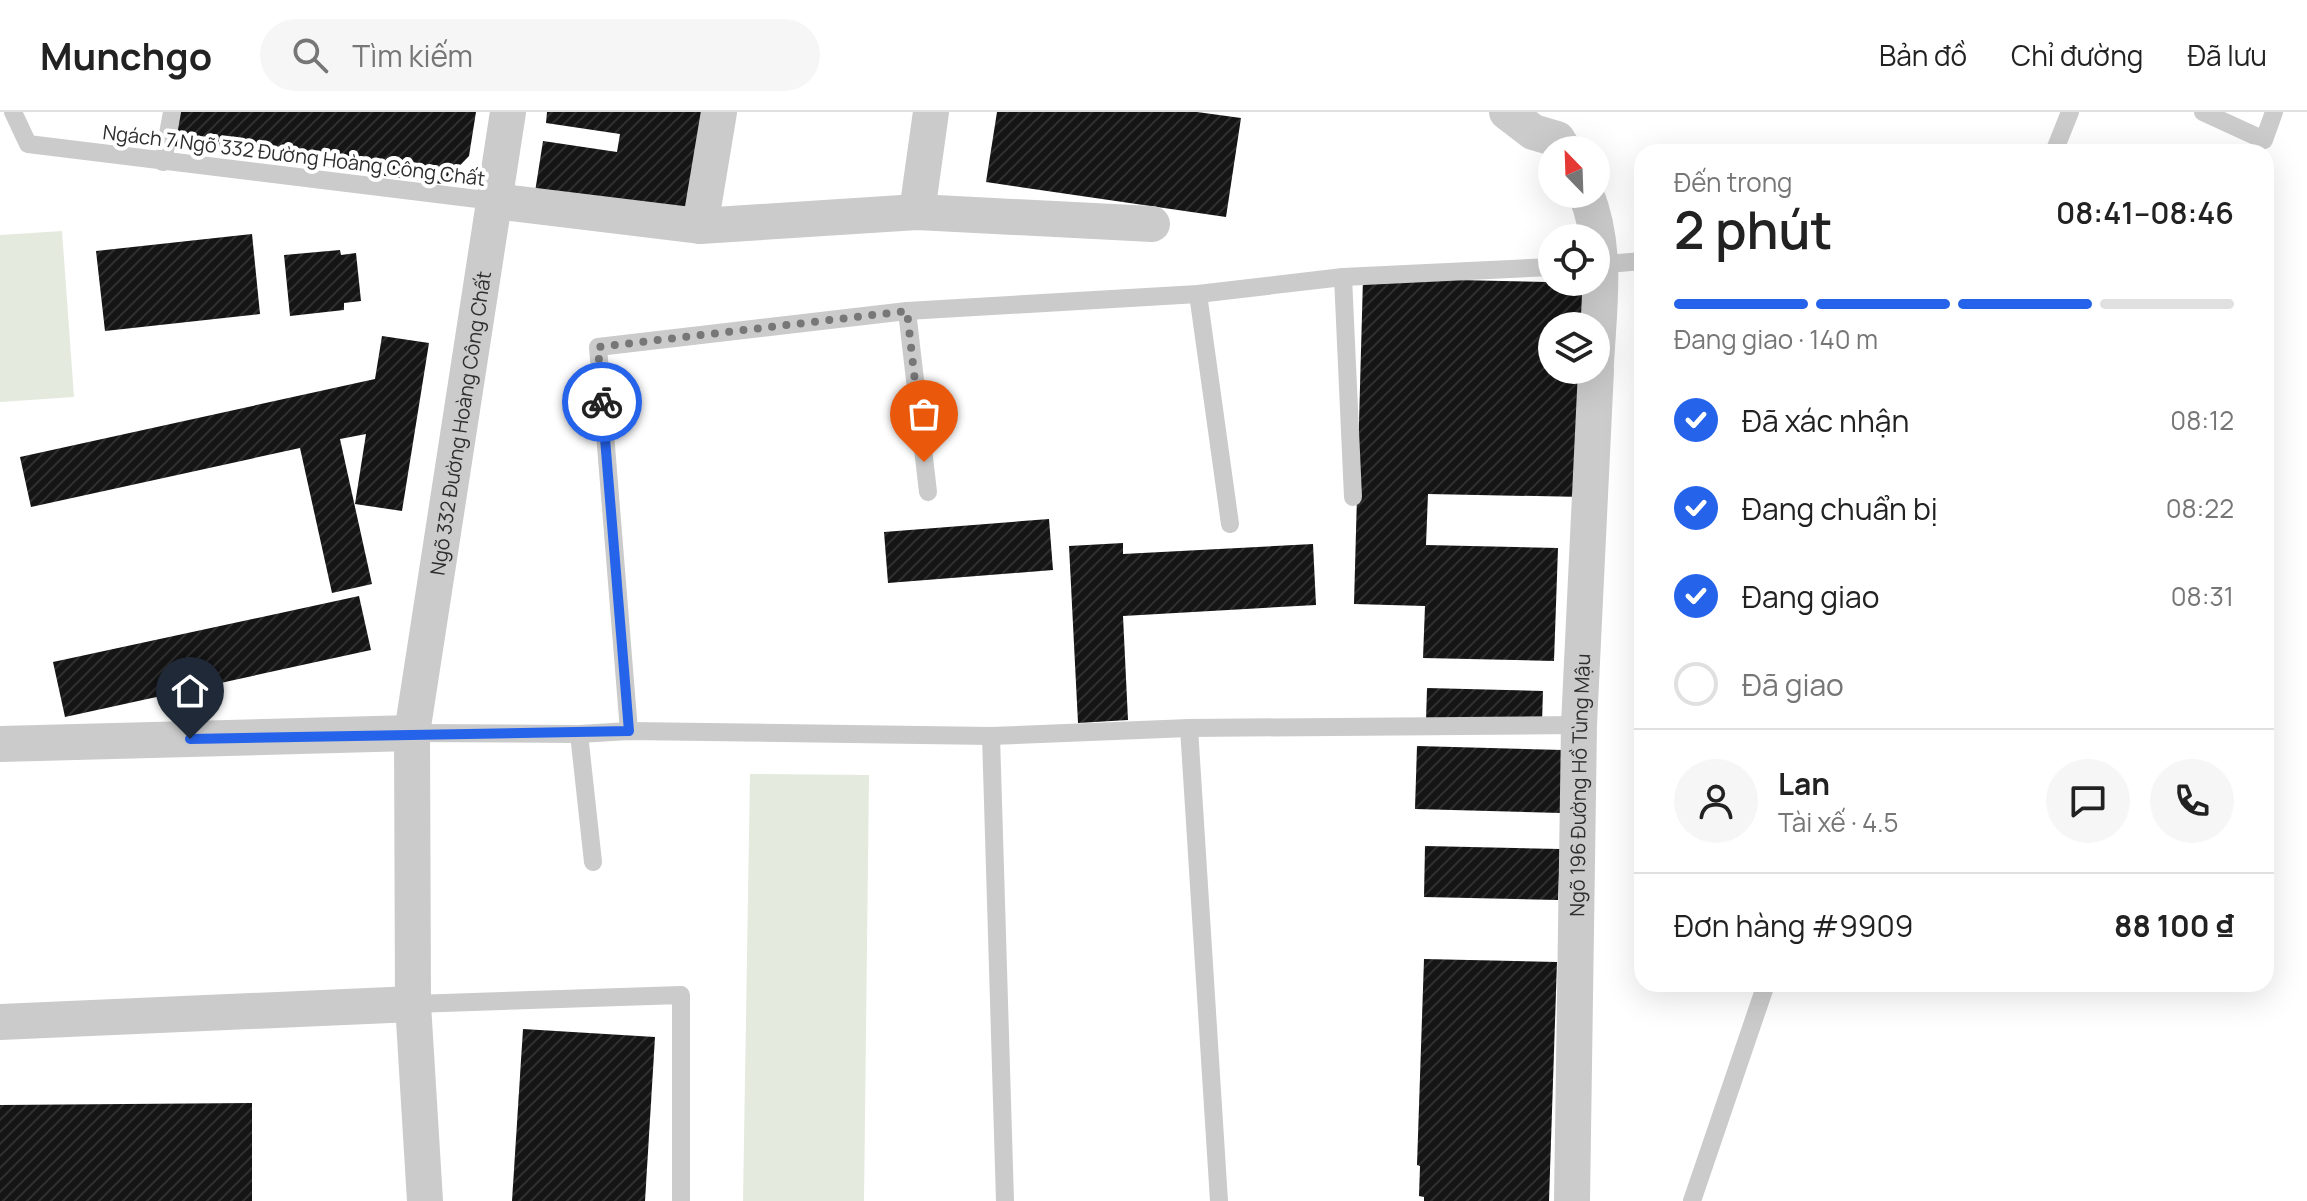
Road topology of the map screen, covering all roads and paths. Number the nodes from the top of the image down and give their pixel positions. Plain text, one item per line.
1 (13, 112) edge
2 (172, 112) edge
3 (508, 112) edge
4 (719, 112) edge
5 (931, 112) edge
6 (1507, 112) edge
7 (2070, 112) edge
8 (2203, 112) edge
9 (2274, 112) edge
10 (1547, 136) edge
11 (2057, 144) edge
12 (163, 162) junction
13 (494, 201) junction
14 (917, 212) junction
15 (1152, 224) dead end
16 (700, 226) junction
17 (1610, 242) edge
18 (1634, 256) edge
19 (1538, 268) edge
20 (1343, 277) junction
21 (1198, 294) junction
22 (907, 311) junction
23 (1595, 384) edge
24 (928, 492) dead end
25 (1353, 497) dead end
26 (1230, 524) dead end
27 (1579, 725) junction
28 (1189, 728) junction
29 (629, 731) junction
30 (412, 733) junction
31 (579, 734) junction
32 (991, 736) junction
33 (0, 744) edge
34 (593, 862) dead end
35 (1763, 992) edge
36 (413, 1004) junction
37 (0, 1022) edge
38 (425, 1201) edge
39 (681, 1201) edge
40 (1005, 1201) edge
41 (1219, 1201) edge
42 (1572, 1201) edge
43 (1692, 1201) edge

1 - 12 lane, Ngách 7 Ngõ 332 Đường Hoàng Công Chất
2 - 12 lane
3 - 13 street, Ngõ 332 Đường Hoàng Công Chất
4 - 16 street
5 - 14 street
6 - 10 street
7 - 11 lane
8 - 9 lane
12 - 13 lane, Ngách 7 Ngõ 332 Đường Hoàng Công Chất
13 - 16 street
13 - 30 street, Ngõ 332 Đường Hoàng Công Chất
14 - 15 street
14 - 16 street
17 - 18 lane
19 - 20 lane
20 - 21 lane
20 - 25 lane
21 - 22 lane
21 - 26 lane
22 - 24 lane
22 - 29 lane
23 - 27 street, Ngõ 196 Đường Hồ Tùng Mậu
27 - 28 lane
27 - 42 street, Ngõ 196 Đường Hồ Tùng Mậu
28 - 32 lane
28 - 41 lane
29 - 31 lane
29 - 32 lane
30 - 31 lane
30 - 33 street
30 - 36 street, Ngõ 332 Đường Hoàng Công Chất
31 - 34 lane
32 - 40 lane
35 - 43 lane
36 - 37 street
36 - 38 street, Ngõ 332 Đường Hoàng Công Chất
36 - 39 lane

